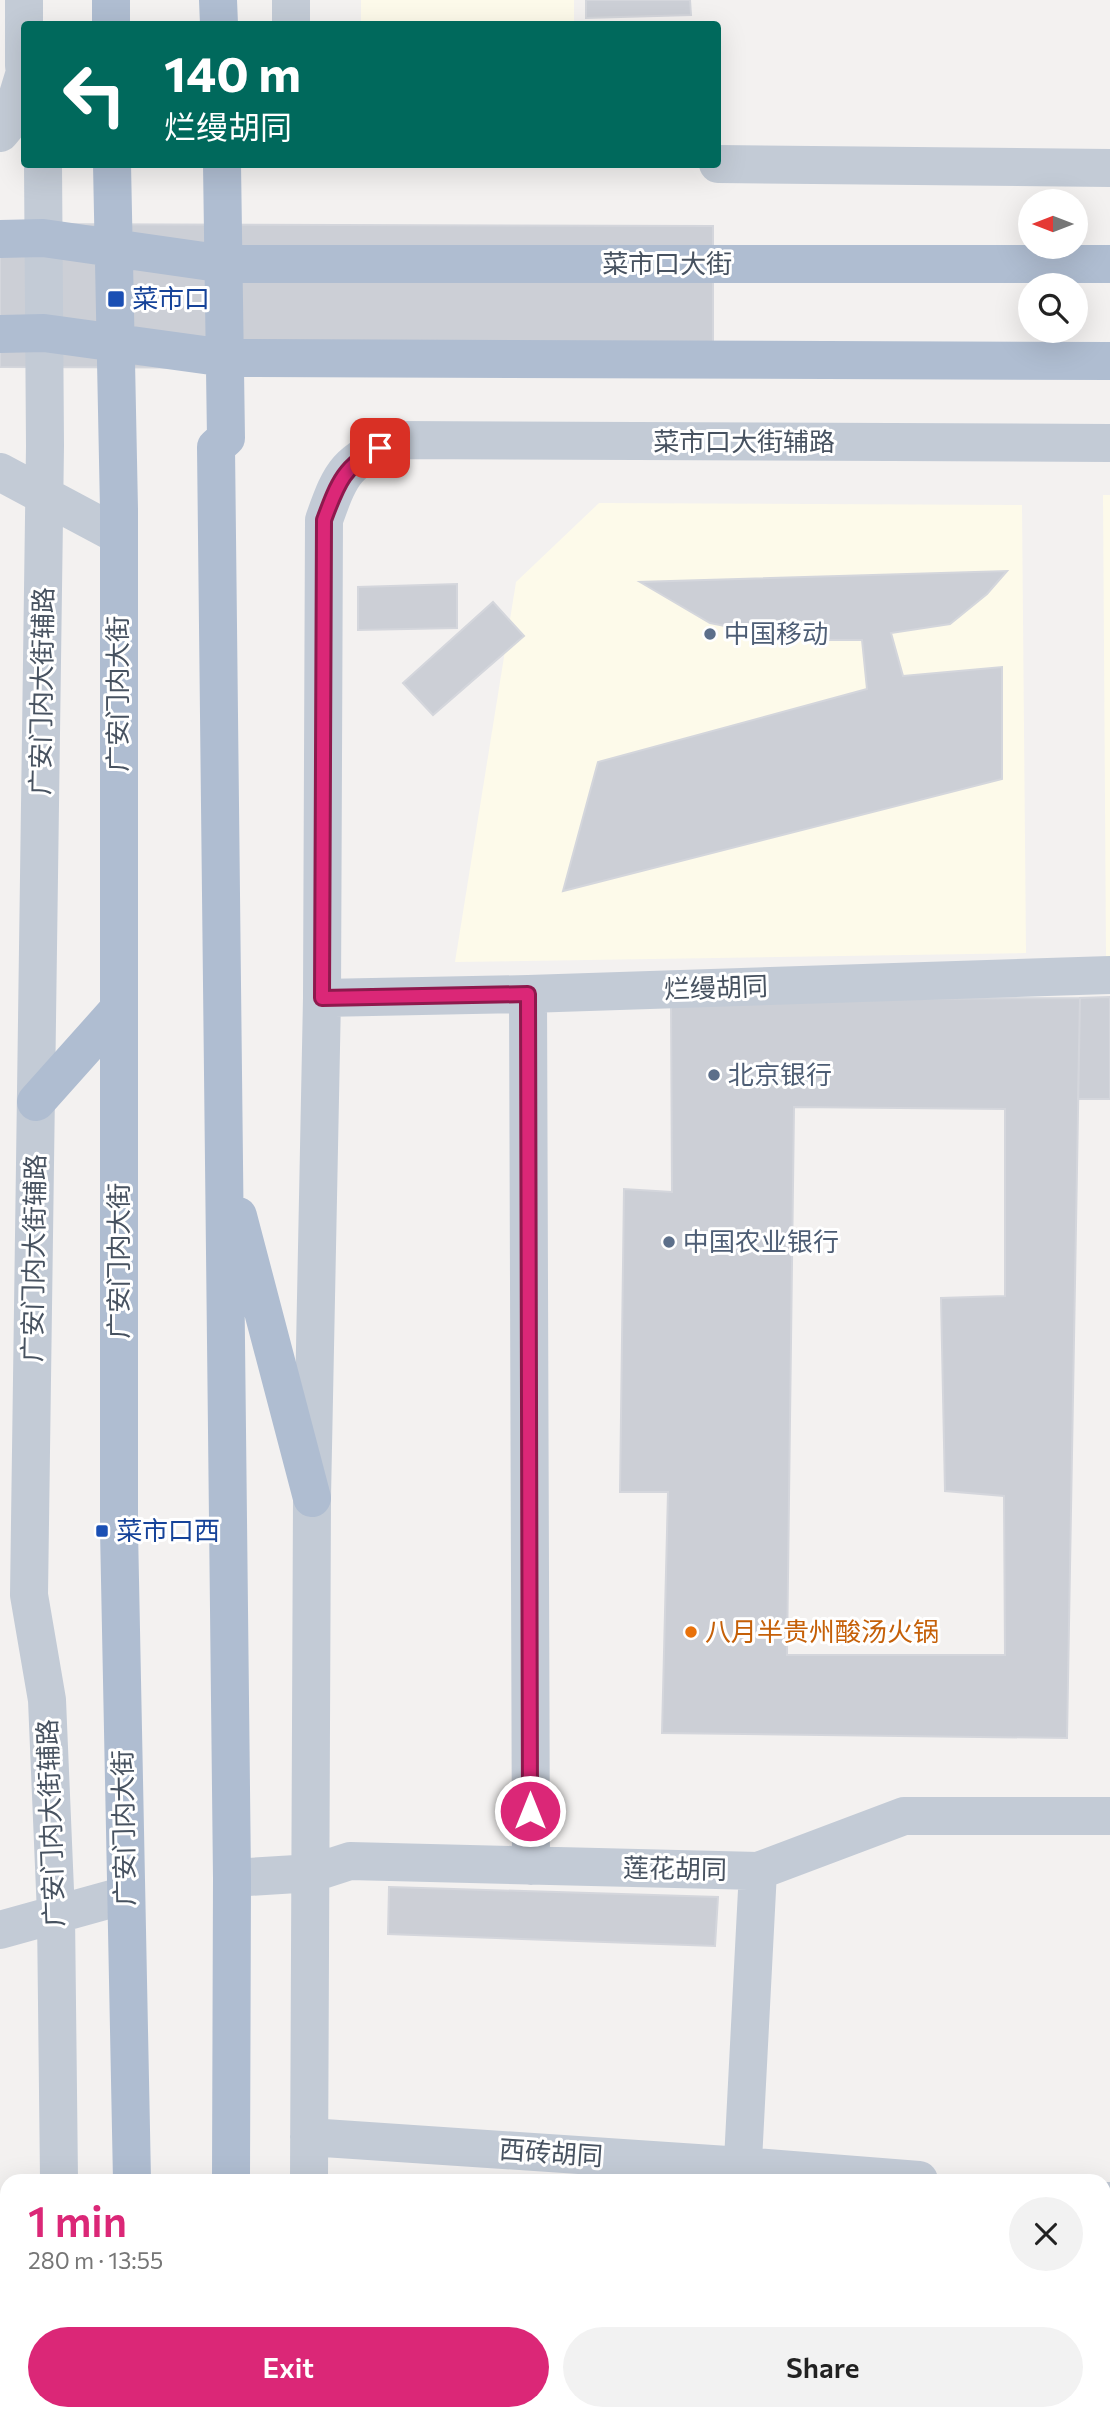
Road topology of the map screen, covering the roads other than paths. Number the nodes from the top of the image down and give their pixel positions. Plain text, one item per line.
1 (24, 0) edge
2 (111, 0) edge
3 (291, 0) edge
4 (24, 21) edge
5 (111, 21) edge
6 (291, 21) edge
7 (21, 85) edge
8 (0, 133) edge
9 (721, 164) edge
10 (43, 168) edge
11 (112, 168) edge
12 (222, 168) edge
13 (1110, 168) edge
14 (43, 238) junction
15 (0, 239) edge
16 (113, 248) junction
17 (225, 264) junction
18 (1110, 264) edge
19 (44, 333) junction
20 (0, 334) edge
21 (117, 341) junction
22 (226, 358) junction
23 (1110, 362) edge
24 (1110, 443) edge
25 (0, 472) edge
26 (0, 481) edge
27 (45, 496) junction
28 (118, 535) junction
29 (44, 569) junction
30 (1110, 975) edge
31 (528, 994) junction
32 (322, 998) junction
33 (119, 1009) junction
34 (36, 1102) junction
35 (223, 1160) junction
36 (312, 1498) junction
37 (1110, 1816) edge
38 (530, 1866) junction
39 (758, 1871) junction
40 (313, 1873) junction
41 (232, 1878) junction
42 (125, 1895) junction
43 (55, 1914) junction
44 (0, 1930) edge
45 (309, 2137) junction
46 (742, 2173) edge
47 (59, 2174) edge
48 (132, 2174) edge
49 (231, 2174) edge
50 (309, 2174) edge
51 (767, 2174) edge

1 - 4 street
2 - 5 main road
3 - 6 street
7 - 8 street
9 - 13 street
10 - 14 street, 广安门内大街辅路
11 - 16 main road, 广安门内大街
12 - 17 main road
14 - 15 main road, 菜市口大街
14 - 16 main road, 菜市口大街
14 - 19 street, 广安门内大街辅路
16 - 17 main road, 菜市口大街
16 - 21 main road, 广安门内大街
17 - 18 main road, 菜市口大街
17 - 22 main road
19 - 20 main road
19 - 21 main road
19 - 27 street, 广安门内大街辅路
21 - 22 main road
21 - 28 main road, 广安门内大街
22 - 23 main road
22 - 35 main road
24 - 32 street, 菜市口大街辅路
25 - 27 street
26 - 29 street
27 - 28 street
27 - 29 street, 广安门内大街辅路
28 - 33 main road, 广安门内大街
29 - 34 street, 广安门内大街辅路
30 - 31 street, 烂缦胡同
31 - 32 street, 烂缦胡同
31 - 38 street
32 - 36 street
33 - 34 main road
33 - 42 main road, 广安门内大街
34 - 43 street, 广安门内大街辅路
35 - 36 main road
35 - 41 main road
36 - 40 street
37 - 39 street, 莲花胡同
38 - 39 street, 莲花胡同
38 - 40 street, 莲花胡同
39 - 46 street
40 - 41 street, 莲花胡同
40 - 45 street
41 - 49 main road
42 - 43 street
42 - 48 main road, 广安门内大街
43 - 44 street
43 - 47 street, 广安门内大街辅路
45 - 46 street, 西砖胡同
45 - 50 street
46 - 51 street, 西砖胡同

